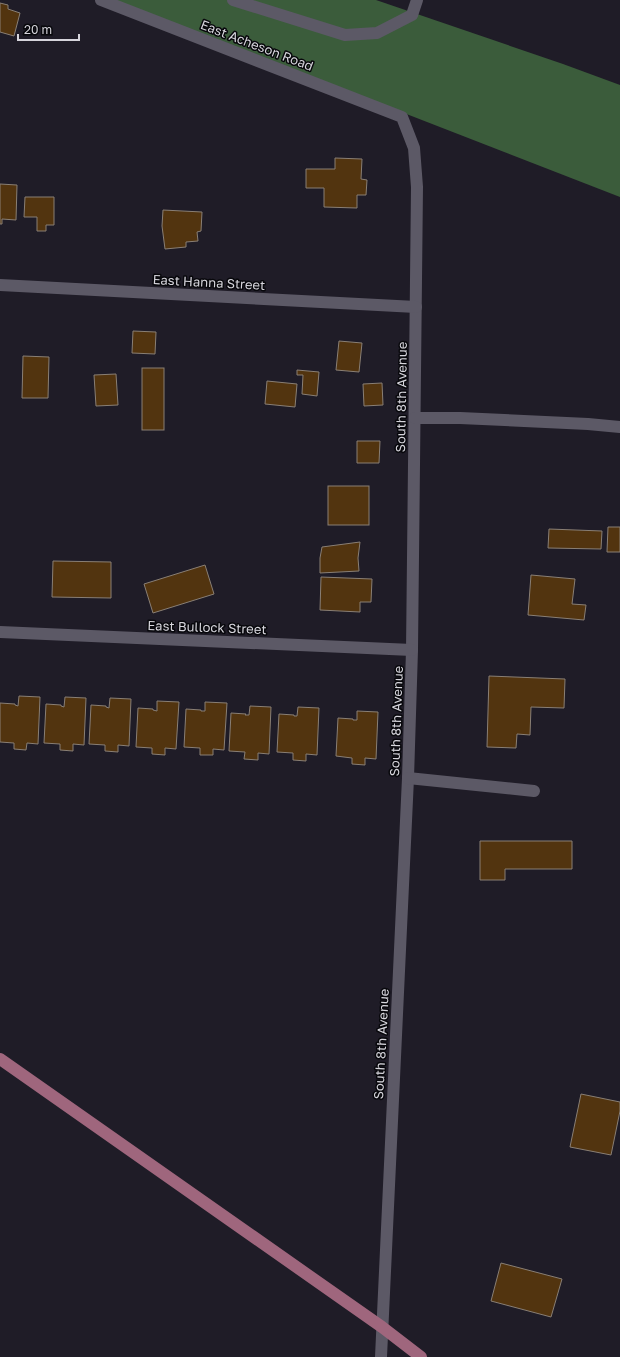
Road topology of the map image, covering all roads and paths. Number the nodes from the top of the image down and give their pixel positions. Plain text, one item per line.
1 (101, 0) edge
2 (233, 0) edge
3 (417, 0) edge
4 (402, 117) joint
5 (0, 285) edge
6 (416, 307) junction
7 (415, 418) junction
8 (620, 427) edge
9 (0, 632) edge
10 (412, 650) junction
11 (408, 778) junction
12 (534, 791) dead end
13 (0, 1059) edge
14 (382, 1327) junction
15 (381, 1357) edge
16 (421, 1357) edge

1 - 4 street, East Acheson Road
2 - 3 street
4 - 6 street, South 8th Avenue
5 - 6 street, East Hanna Street
6 - 7 street, South 8th Avenue
7 - 8 street
7 - 10 street, South 8th Avenue
9 - 10 street, East Bullock Street
10 - 11 street, South 8th Avenue
11 - 12 street
11 - 14 street, South 8th Avenue
13 - 14 main road
14 - 15 street, South 8th Avenue
14 - 16 main road

